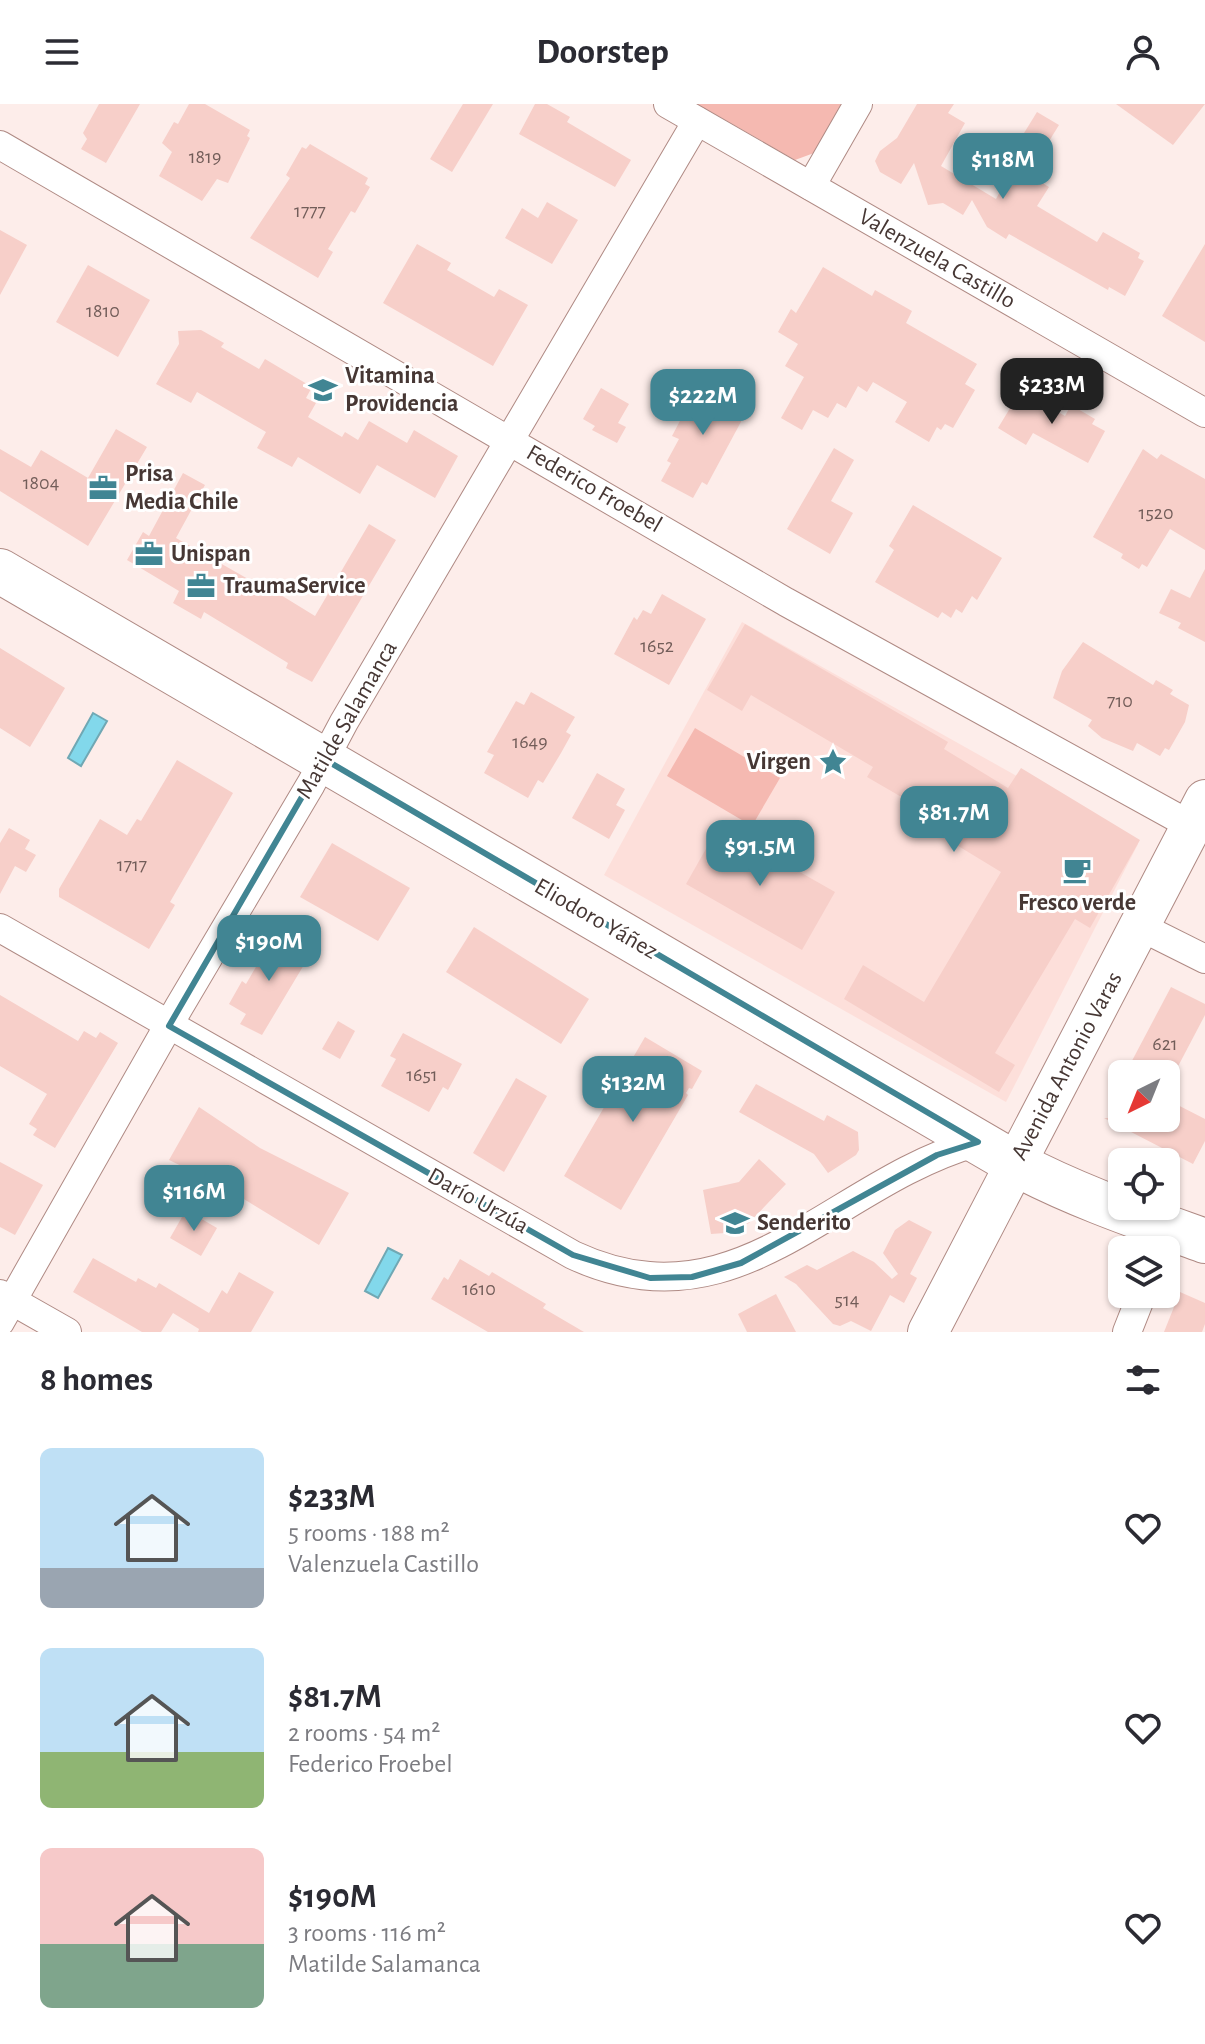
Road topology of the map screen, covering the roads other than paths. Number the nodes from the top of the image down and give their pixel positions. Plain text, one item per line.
1 (668, 104) edge
2 (858, 104) edge
3 (697, 121) junction
4 (0, 145) edge
5 (811, 186) junction
6 (1205, 413) edge
7 (509, 439) junction
8 (0, 571) edge
9 (324, 759) junction
10 (1198, 813) edge
11 (1141, 927) junction
12 (0, 928) edge
13 (1205, 959) edge
14 (169, 1026) junction
15 (978, 1142) junction
16 (1016, 1164) junction
17 (1169, 1236) edge
18 (4, 1305) edge
19 (1136, 1308) edge
20 (67, 1332) edge
21 (928, 1332) edge
22 (1127, 1332) edge

1 - 3 street, Valenzuela Castillo
2 - 5 street
3 - 5 street, Valenzuela Castillo
3 - 7 street, Matilde Salamanca
4 - 7 street, Federico Froebel
5 - 6 street, Valenzuela Castillo
7 - 9 street, Matilde Salamanca
7 - 10 street, Federico Froebel
8 - 9 main road, Eliodoro Yáñez
9 - 14 street, Matilde Salamanca
9 - 15 main road, Eliodoro Yáñez
10 - 11 main road, Avenida Antonio Varas
11 - 13 street
11 - 16 main road, Avenida Antonio Varas
12 - 14 street, Darío Urzúa
14 - 15 street, Darío Urzúa
14 - 18 street, Matilde Salamanca
15 - 16 main road, Eliodoro Yáñez
16 - 17 main road, Eliodoro Yáñez
16 - 21 main road, Avenida Antonio Varas
18 - 20 street
19 - 22 street

